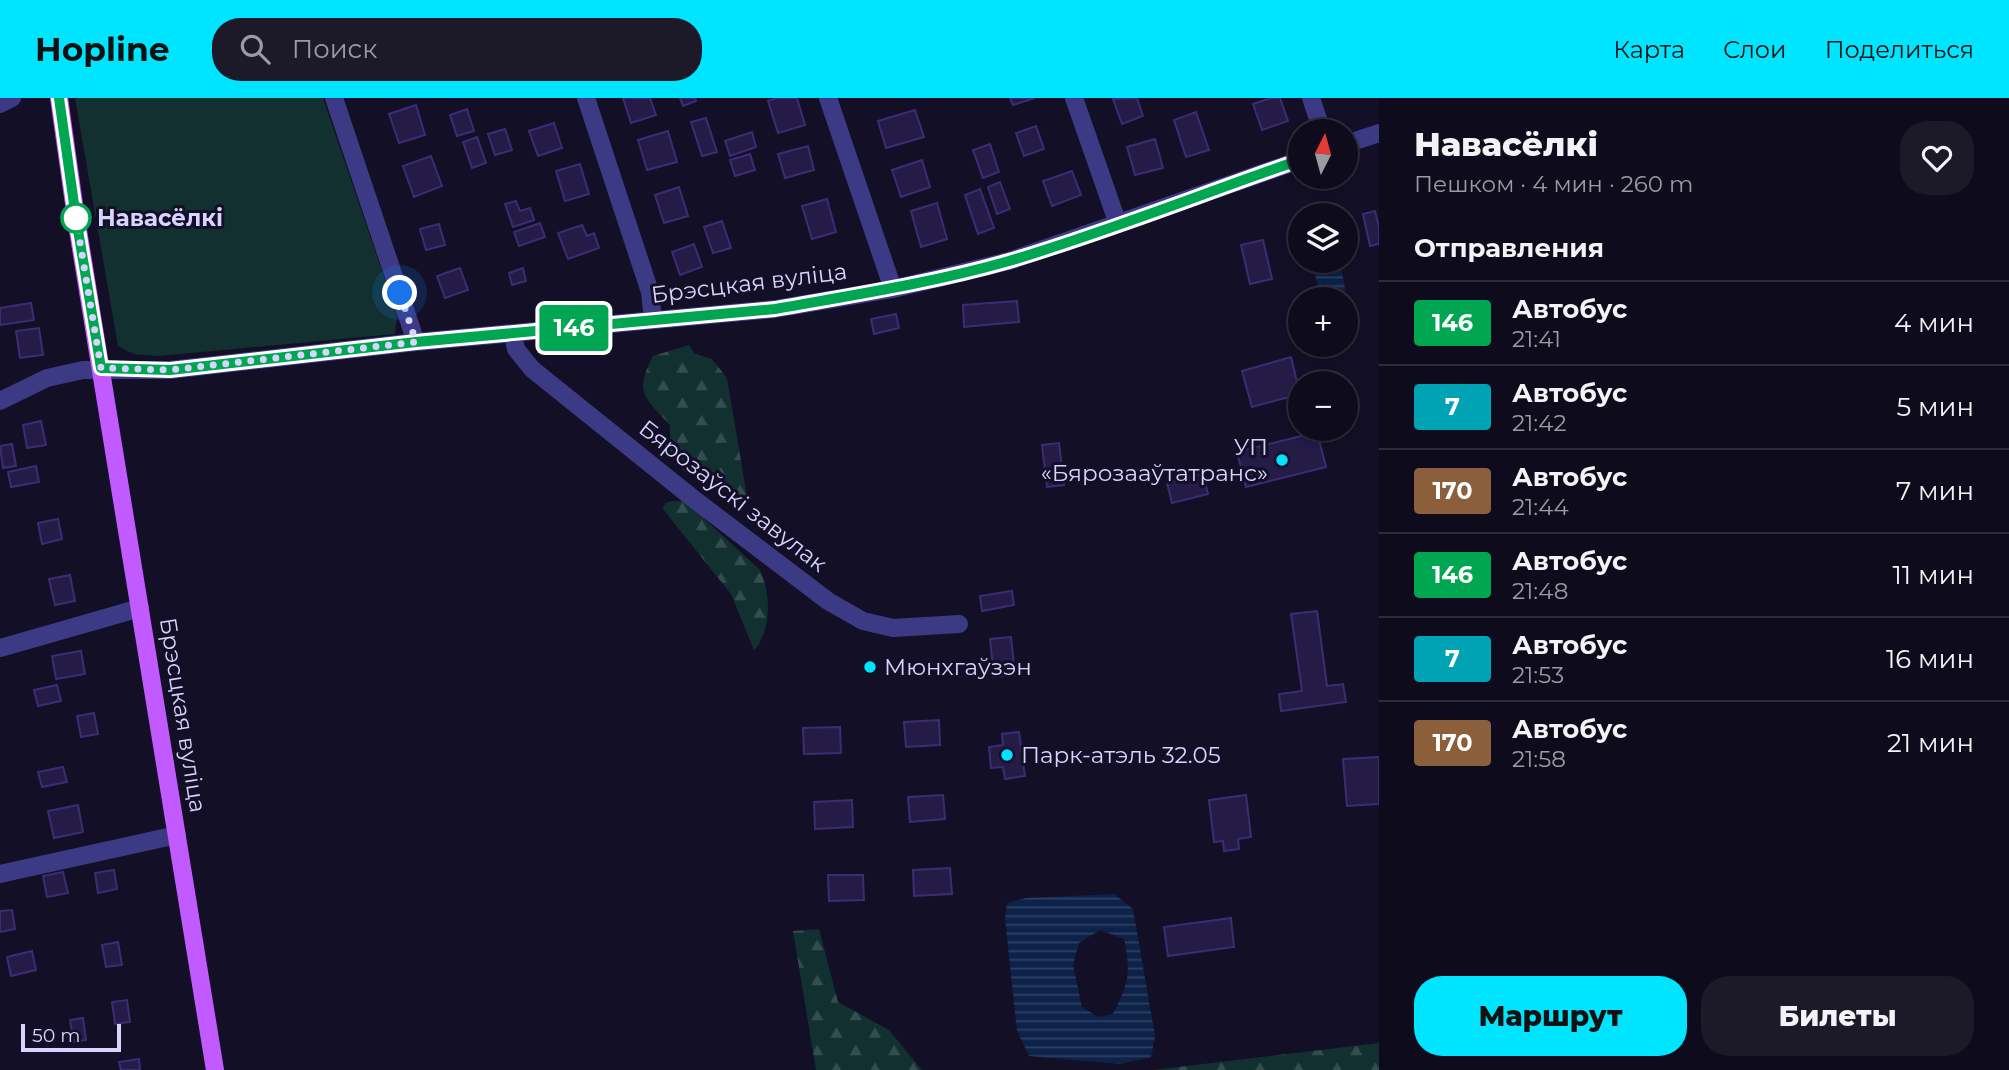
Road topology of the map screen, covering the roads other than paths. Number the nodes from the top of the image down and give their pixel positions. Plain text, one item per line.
1 (12, 98) edge
2 (59, 98) edge
3 (334, 98) edge
4 (586, 98) edge
5 (828, 98) edge
6 (1073, 98) edge
7 (1311, 98) edge
8 (0, 104) edge
9 (1318, 119) edge
10 (1379, 133) edge
11 (1358, 140) edge
12 (1288, 164) edge
13 (1118, 224) junction
14 (893, 289) junction
15 (653, 320) junction
16 (513, 334) junction
17 (416, 342) junction
18 (101, 368) junction
19 (0, 401) edge
20 (141, 608) junction
21 (959, 624) dead end
22 (0, 648) edge
23 (177, 835) junction
24 (0, 874) edge
25 (215, 1070) edge

1 - 8 street
2 - 18 main road, Брэсцкая вуліца
3 - 17 street
4 - 15 street
5 - 14 street
6 - 13 street
7 - 9 street
10 - 11 street
12 - 13 street, Брэсцкая вуліца
13 - 14 street, Брэсцкая вуліца
14 - 15 street, Брэсцкая вуліца
15 - 16 street, Брэсцкая вуліца
16 - 17 street, Брэсцкая вуліца
16 - 21 street, Бярозаўскі завулак
17 - 18 street, Брэсцкая вуліца
18 - 19 street
18 - 20 main road, Брэсцкая вуліца
20 - 22 street
20 - 23 main road, Брэсцкая вуліца
23 - 24 street
23 - 25 main road, Брэсцкая вуліца

